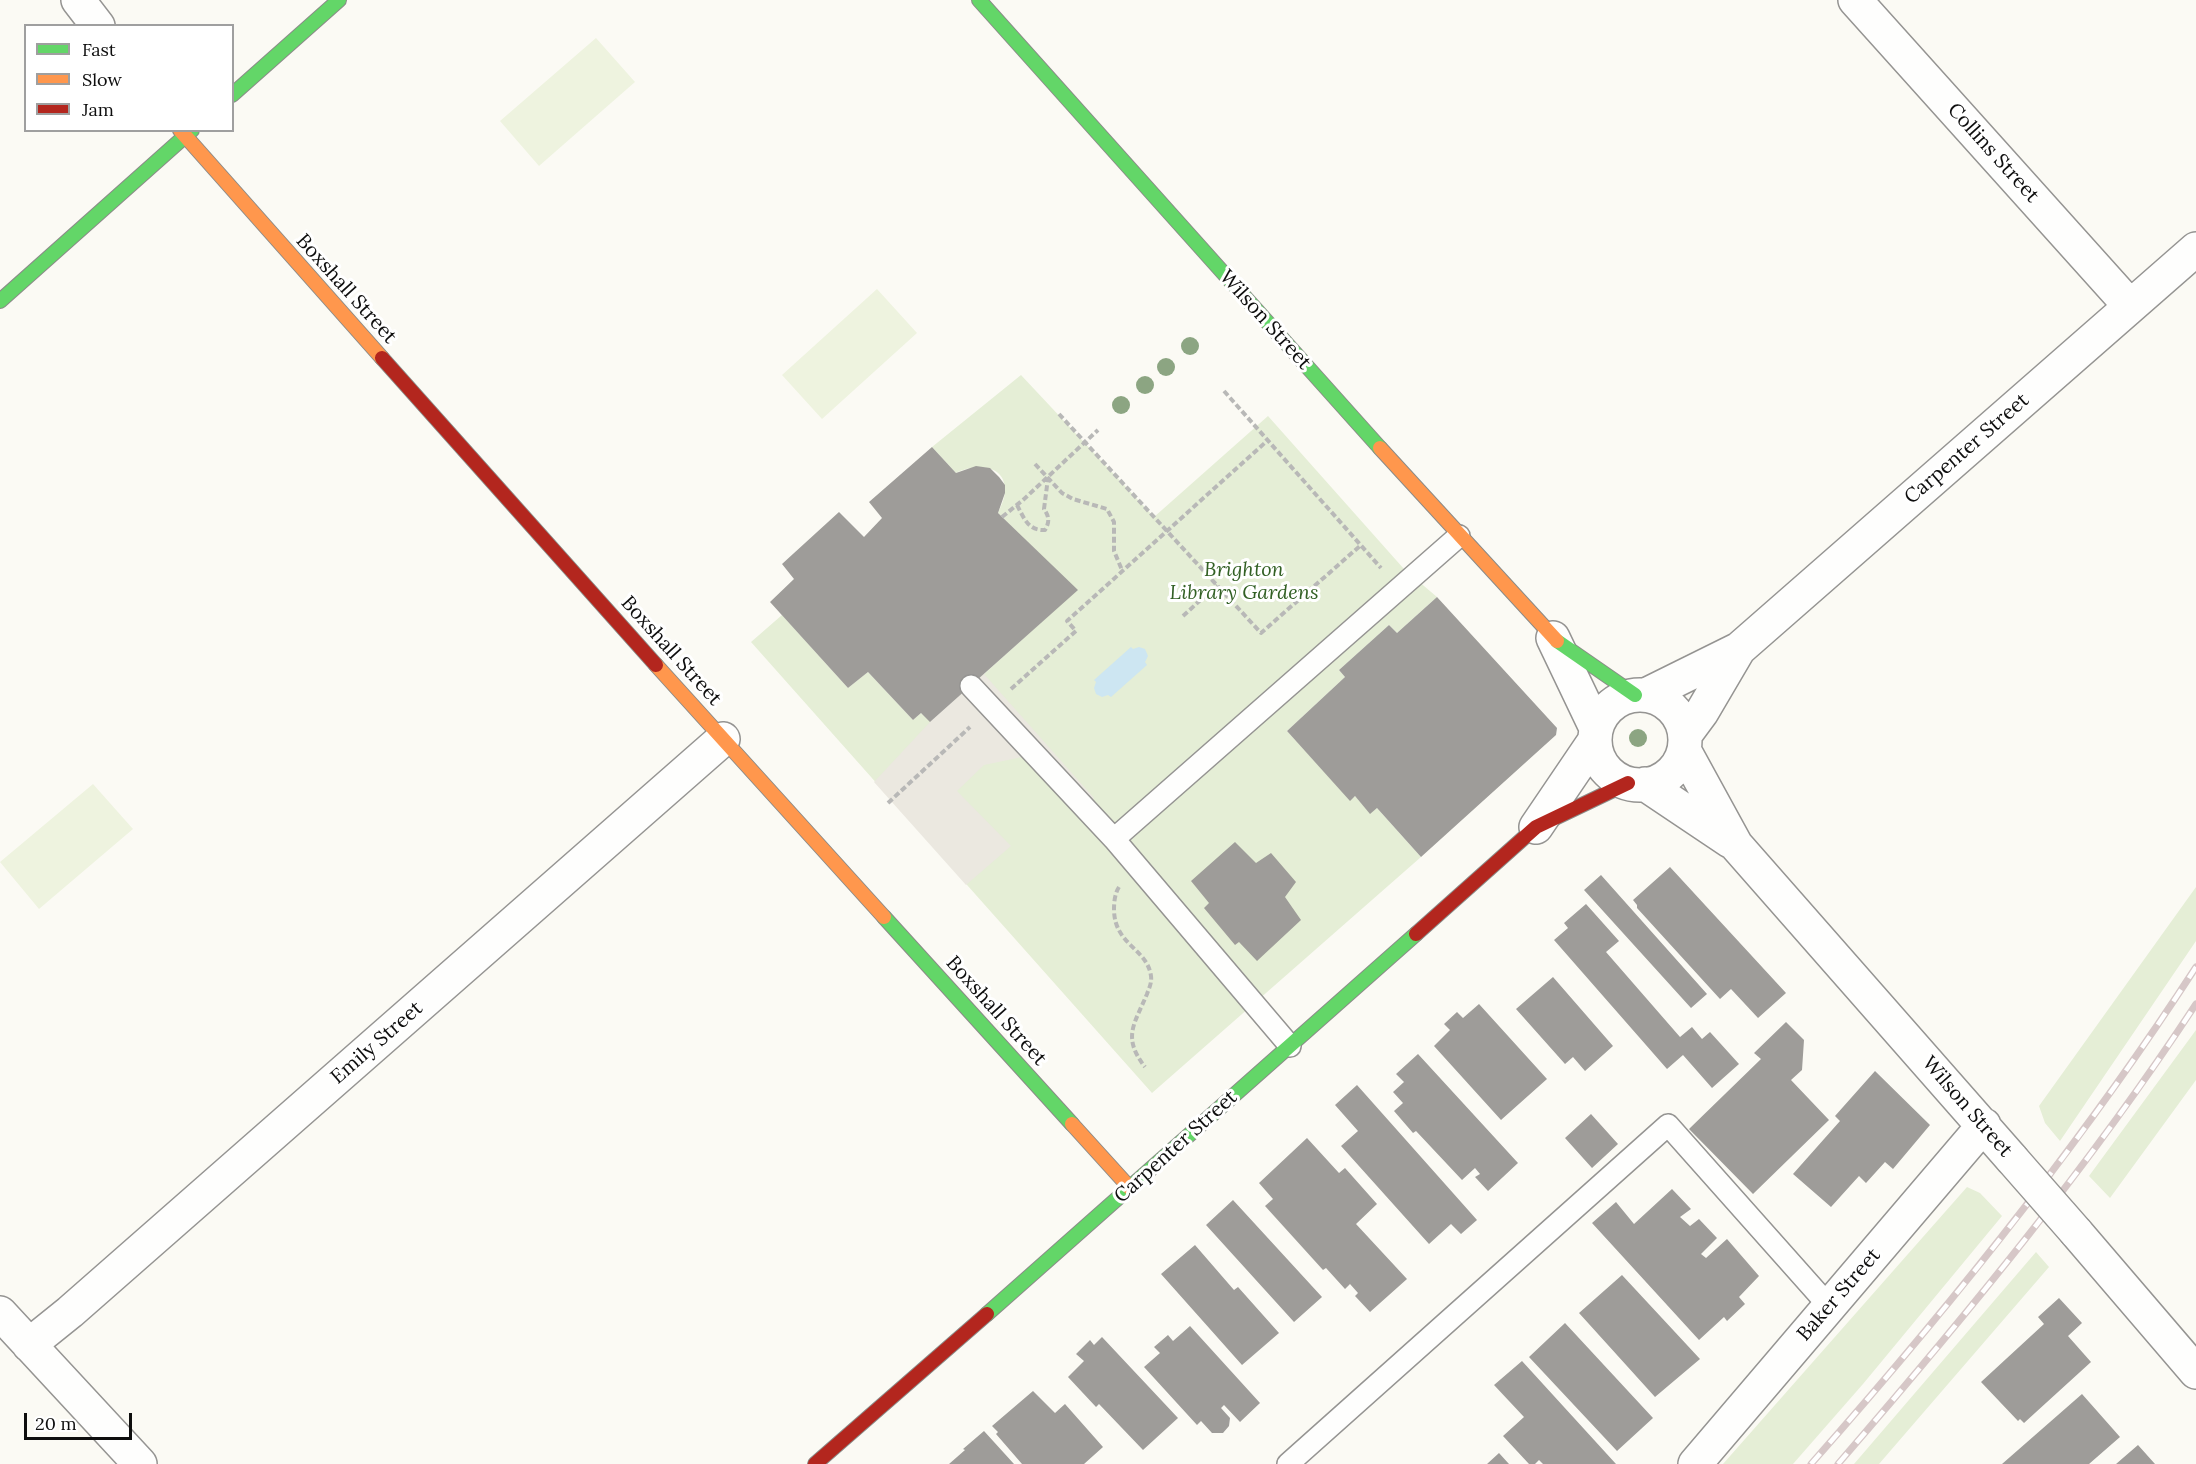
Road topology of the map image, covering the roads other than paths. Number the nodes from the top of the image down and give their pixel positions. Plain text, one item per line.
1 (78, 0) edge
2 (339, 0) edge
3 (979, 0) edge
4 (1855, 0) edge
5 (96, 24) edge
6 (234, 93) edge
7 (186, 133) edge
8 (2196, 249) edge
9 (0, 301) edge
10 (2130, 306) junction
11 (1459, 536) junction
12 (1553, 638) junction
13 (1739, 649) junction
14 (970, 686) dead end
15 (1640, 695) junction
16 (1596, 734) junction
17 (723, 739) junction
18 (1684, 742) junction
19 (1636, 784) junction
20 (1536, 827) junction
21 (1114, 839) junction
22 (1736, 845) junction
23 (1290, 1046) junction
24 (1984, 1125) junction
25 (1130, 1188) junction
26 (1829, 1306) junction
27 (0, 1313) edge
28 (29, 1345) junction
29 (2196, 1371) edge
30 (140, 1464) edge
31 (815, 1464) edge
32 (1288, 1464) edge
33 (1695, 1464) edge

1 - 5 street
2 - 6 street
3 - 11 street, Wilson Street
4 - 10 street, Collins Street
7 - 9 street
7 - 17 street, Boxshall Street
8 - 10 street, Carpenter Street
10 - 13 street, Carpenter Street
11 - 12 street, Wilson Street
11 - 21 lane
12 - 15 street, Wilson Street
12 - 16 street, Wilson Street
13 - 15 street, Carpenter Street
13 - 18 street, Carpenter Street
14 - 21 lane
15 - 16 street
15 - 18 street
16 - 19 street
16 - 20 street, Carpenter Street
17 - 25 street, Boxshall Street
17 - 28 street, Emily Street
18 - 19 street
18 - 22 street, Wilson Street
19 - 20 street, Carpenter Street
19 - 22 street, Wilson Street
20 - 23 street, Carpenter Street
21 - 23 lane
22 - 24 street, Wilson Street
23 - 25 street, Carpenter Street
24 - 26 street, Baker Street
24 - 29 street, Wilson Street, bridge
25 - 31 street, Carpenter Street
26 - 32 lane
26 - 33 street, Baker Street
27 - 28 street
28 - 30 street

